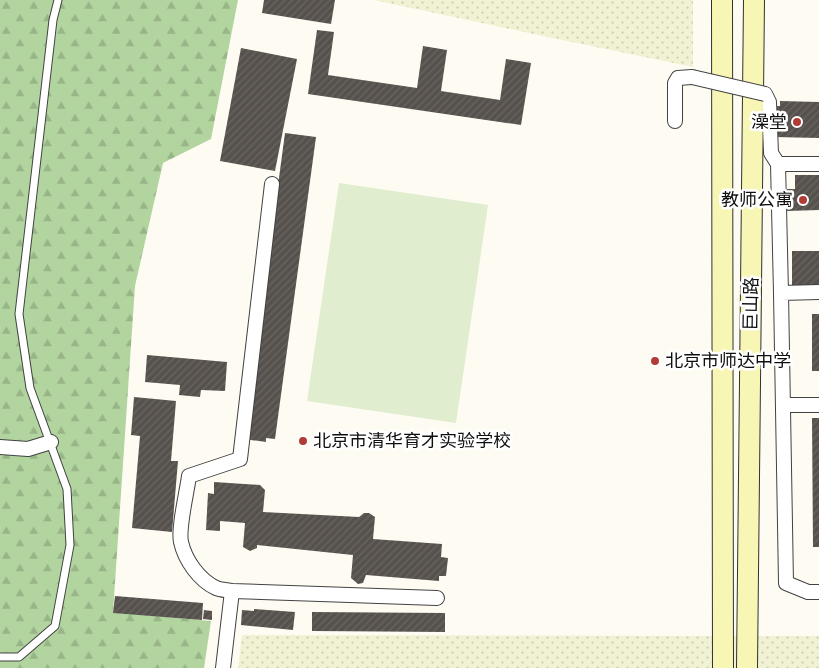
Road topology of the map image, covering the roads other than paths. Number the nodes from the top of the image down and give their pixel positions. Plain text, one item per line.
1 (58, 0) edge
2 (722, 0) edge
3 (754, 0) edge
4 (675, 121) dead end
5 (778, 164) junction
6 (819, 164) edge
7 (272, 184) dead end
8 (819, 292) edge
9 (781, 293) junction
10 (783, 405) junction
11 (819, 405) edge
12 (51, 442) junction
13 (0, 447) edge
14 (232, 591) junction
15 (819, 592) edge
16 (437, 598) dead end
17 (0, 657) edge
18 (223, 668) edge
19 (723, 668) edge
20 (747, 668) edge

1 - 12 lane
2 - 19 main road, 巨山路
3 - 20 main road, 巨山路
4 - 5 street, bridge
5 - 6 street
5 - 9 street
7 - 14 street
8 - 9 street
9 - 10 street
10 - 11 street
10 - 15 street
12 - 13 street
12 - 17 lane
14 - 16 street
14 - 18 street

